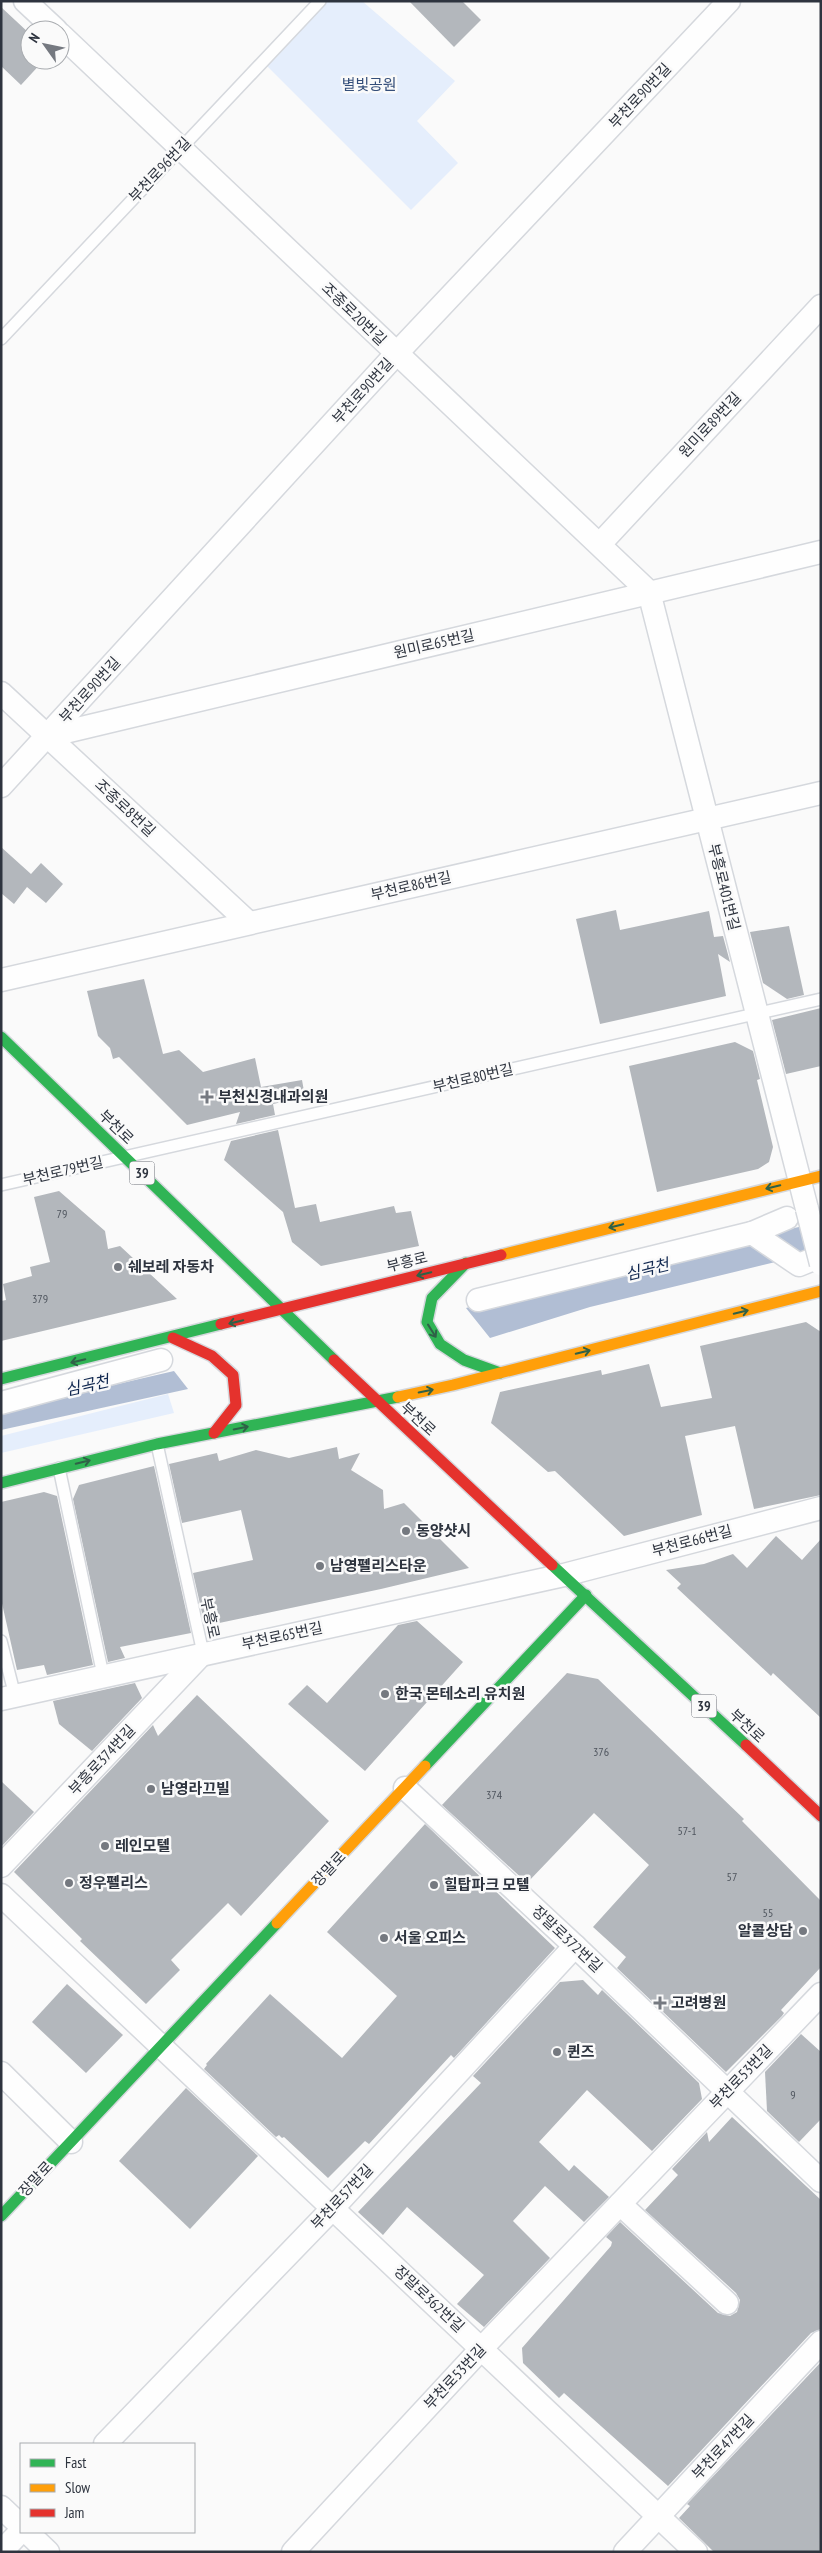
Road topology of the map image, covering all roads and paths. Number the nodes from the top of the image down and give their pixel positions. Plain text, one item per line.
1 (25, 1) edge
2 (320, 1) edge
3 (729, 1) edge
4 (45, 20) edge
5 (70, 43) edge
6 (182, 147) junction
7 (821, 306) edge
8 (1, 339) edge
9 (396, 354) junction
10 (600, 544) junction
11 (821, 552) edge
12 (649, 592) junction
13 (1, 693) edge
14 (48, 736) junction
15 (1, 786) edge
16 (821, 793) edge
17 (706, 819) junction
18 (249, 923) junction
19 (1, 980) edge
20 (821, 999) edge
21 (756, 1013) junction
22 (1, 1037) edge
23 (125, 1157) junction
24 (810, 1179) edge
25 (1, 1185) edge
26 (787, 1218) dead end
27 (752, 1233) junction
28 (821, 1256) edge
29 (466, 1263) junction
30 (821, 1264) edge
31 (821, 1291) edge
32 (478, 1300) dead end
33 (283, 1310) junction
34 (172, 1338) junction
35 (161, 1360) dead end
36 (500, 1373) junction
37 (1, 1379) edge
38 (378, 1402) junction
39 (1, 1403) edge
40 (214, 1433) junction
41 (157, 1444) junction
42 (59, 1468) junction
43 (1, 1483) edge
44 (821, 1508) edge
45 (564, 1574) junction
46 (586, 1596) junction
47 (1, 1641) edge
48 (203, 1653) junction
49 (103, 1676) junction
50 (8, 1697) edge
51 (405, 1788) junction
52 (821, 1816) edge
53 (1, 1866) edge
54 (1, 1895) edge
55 (575, 1946) junction
56 (821, 1994) edge
57 (161, 2046) junction
58 (1, 2073) edge
59 (727, 2091) junction
60 (71, 2142) junction
61 (821, 2182) edge
62 (620, 2204) junction
63 (332, 2208) junction
64 (1, 2216) edge
65 (727, 2303) dead end
66 (821, 2342) edge
67 (481, 2349) junction
68 (106, 2443) edge
69 (1, 2507) edge
70 (658, 2516) junction
71 (20, 2525) edge
72 (20, 2532) edge
73 (28, 2533) edge
74 (1, 2552) edge
75 (48, 2552) edge
76 (293, 2552) edge
77 (625, 2552) edge
78 (696, 2552) edge

1 - 4 street
2 - 6 lane, 부천로96번길
3 - 9 street, 부천로90번길
5 - 6 street, 조종로20번길
6 - 8 lane, 부천로96번길
6 - 9 street, 조종로20번길
7 - 10 street, 원미로89번길
9 - 10 street, 조종로20번길
9 - 14 street, 부천로90번길
10 - 12 street, 조종로20번길
11 - 12 street, 원미로65번길
12 - 14 street, 원미로65번길
12 - 17 street, 부흥로401번길
13 - 14 street, 조종로8번길
14 - 15 street, 부천로90번길
14 - 18 street, 조종로8번길
16 - 17 street, 부천로86번길
17 - 18 street, 부천로86번길
17 - 21 street, 부흥로401번길
18 - 19 street, 부천로86번길
20 - 21 lane, 부천로80번길
21 - 23 lane, 부천로80번길
21 - 24 street, 부흥로401번길
22 - 23 street, 부천로 / 39
23 - 25 lane, 부천로79번길
23 - 33 street, 부천로 / 39
24 -> 29 street, 부흥로
24 - 30 street, 부흥로401번길, bridge
26 - 27 street
27 - 28 street
27 - 32 street
29 -> 33 street, 부흥로
29 -> 36 street
36 -> 31 street
33 -> 34 street, 부흥로
33 - 38 street, 부천로 / 39
34 -> 37 street, 부흥로
34 - 40 street
35 - 39 street
38 -> 36 street
40 -> 38 street
38 - 45 street, 부천로 / 39
40 - 41 street
42 -> 41 street
41 - 48 lane, 부흥로
42 - 43 street
42 - 49 lane
44 - 45 street, 부천로66번길
45 - 46 street, 부천로 / 39
45 - 48 street, 부천로65번길
46 - 51 street, 장말로
46 - 52 street, 부천로 / 39
47 - 50 lane
48 - 49 street, 부천로65번길
48 - 53 street, 부흥로374번길
49 - 50 street, 부천로65번길
51 - 55 street, 장말로372번길
51 - 57 street, 장말로
54 - 57 street
55 - 59 street, 장말로372번길
55 - 63 street, 부천로57번길
56 - 59 street, 부천로53번길
57 - 60 street, 장말로
57 - 63 street, 장말로362번길
58 - 60 street
59 - 61 street, 장말로372번길
59 - 62 street, 부천로53번길
60 - 64 street, 장말로
62 - 65 street
62 - 67 street, 부천로53번길
63 - 67 street, 장말로362번길
63 - 68 street, 부천로57번길
66 - 70 street, 부천로47번길
67 - 70 street, 장말로362번길
67 - 76 street, 부천로53번길
69 - 71 street
70 - 77 street, 부천로47번길
70 - 78 street, 장말로362번길
72 - 74 street
73 - 75 street

